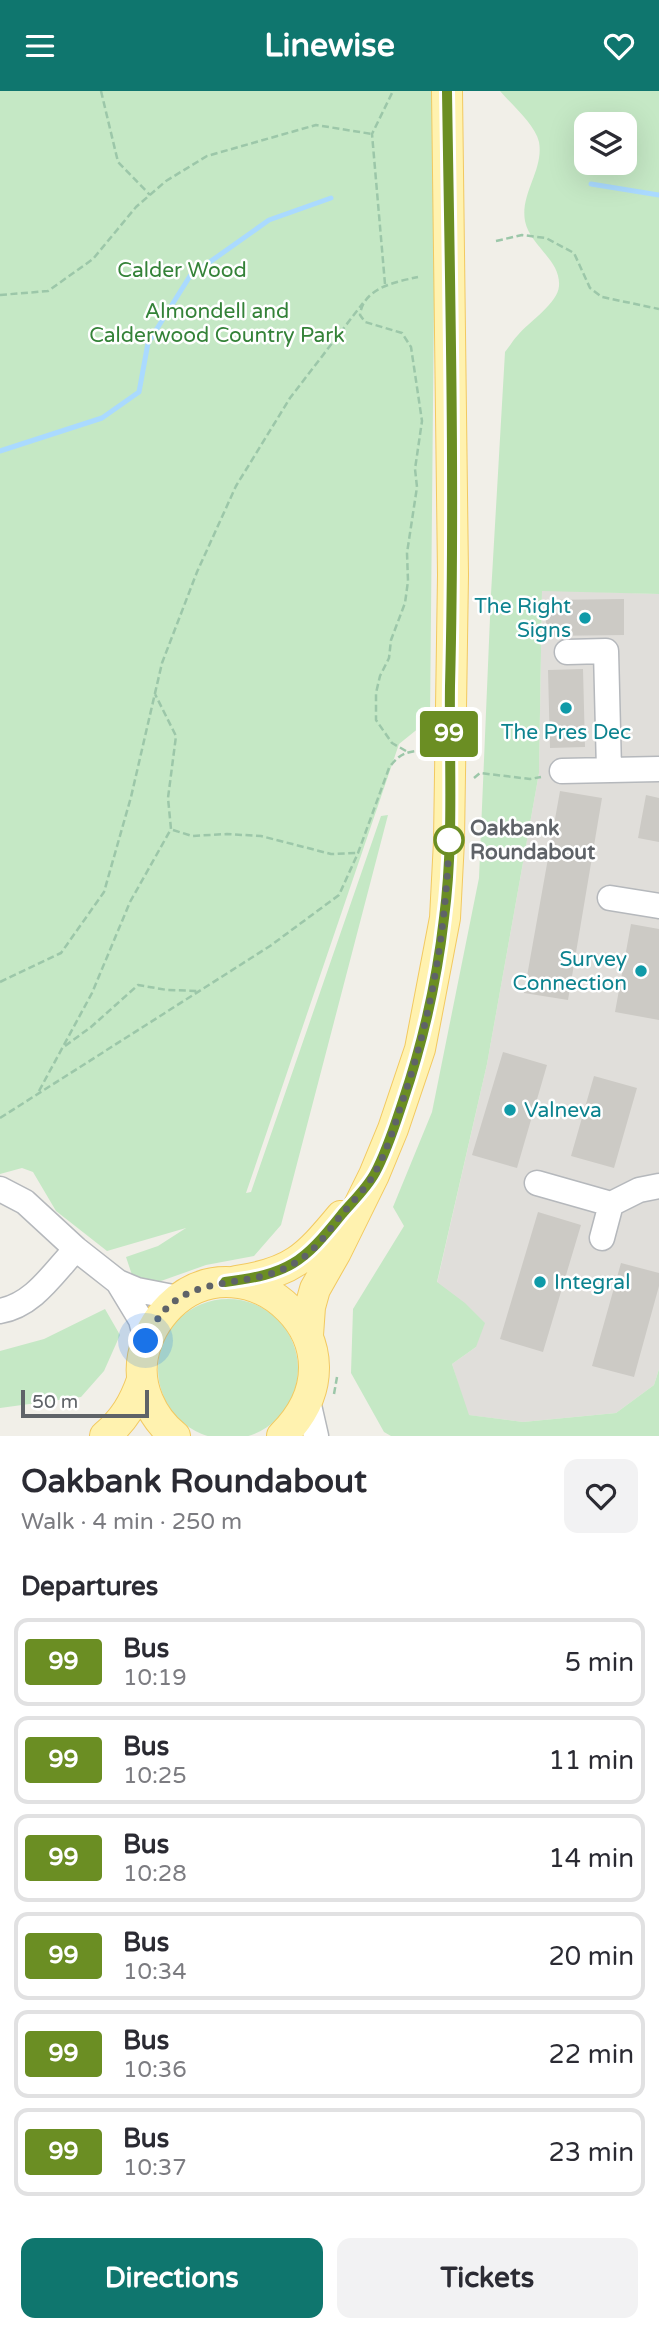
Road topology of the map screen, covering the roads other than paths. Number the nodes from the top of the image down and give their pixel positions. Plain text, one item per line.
1 (447, 91) edge
2 (567, 652) dead end
3 (659, 769) edge
4 (608, 770) junction
5 (562, 771) dead end
6 (610, 898) dead end
7 (659, 906) edge
8 (374, 1175) junction
9 (537, 1183) dead end
10 (659, 1186) edge
11 (0, 1189) edge
12 (611, 1204) junction
13 (602, 1238) dead end
14 (76, 1249) junction
15 (118, 1282) junction
16 (225, 1282) junction
17 (178, 1298) junction
18 (0, 1311) edge
19 (308, 1335) junction
20 (146, 1341) junction
21 (142, 1380) junction
22 (308, 1401) junction
23 (105, 1436) edge
24 (175, 1436) edge
25 (282, 1436) edge
26 (316, 1436) edge

1 - 8 main road
2 - 4 street
3 - 4 street
4 - 5 street
6 - 7 street
8 - 16 main road
8 - 19 main road
9 - 12 street
10 - 12 street
11 - 14 street
12 - 13 street
14 - 15 street
14 - 18 street
15 - 17 street
15 - 20 street
16 - 17 main road
16 - 19 main road
17 - 20 main road
19 - 22 main road
20 - 21 main road
21 - 23 main road
21 - 24 main road
22 - 25 main road
22 - 26 street

